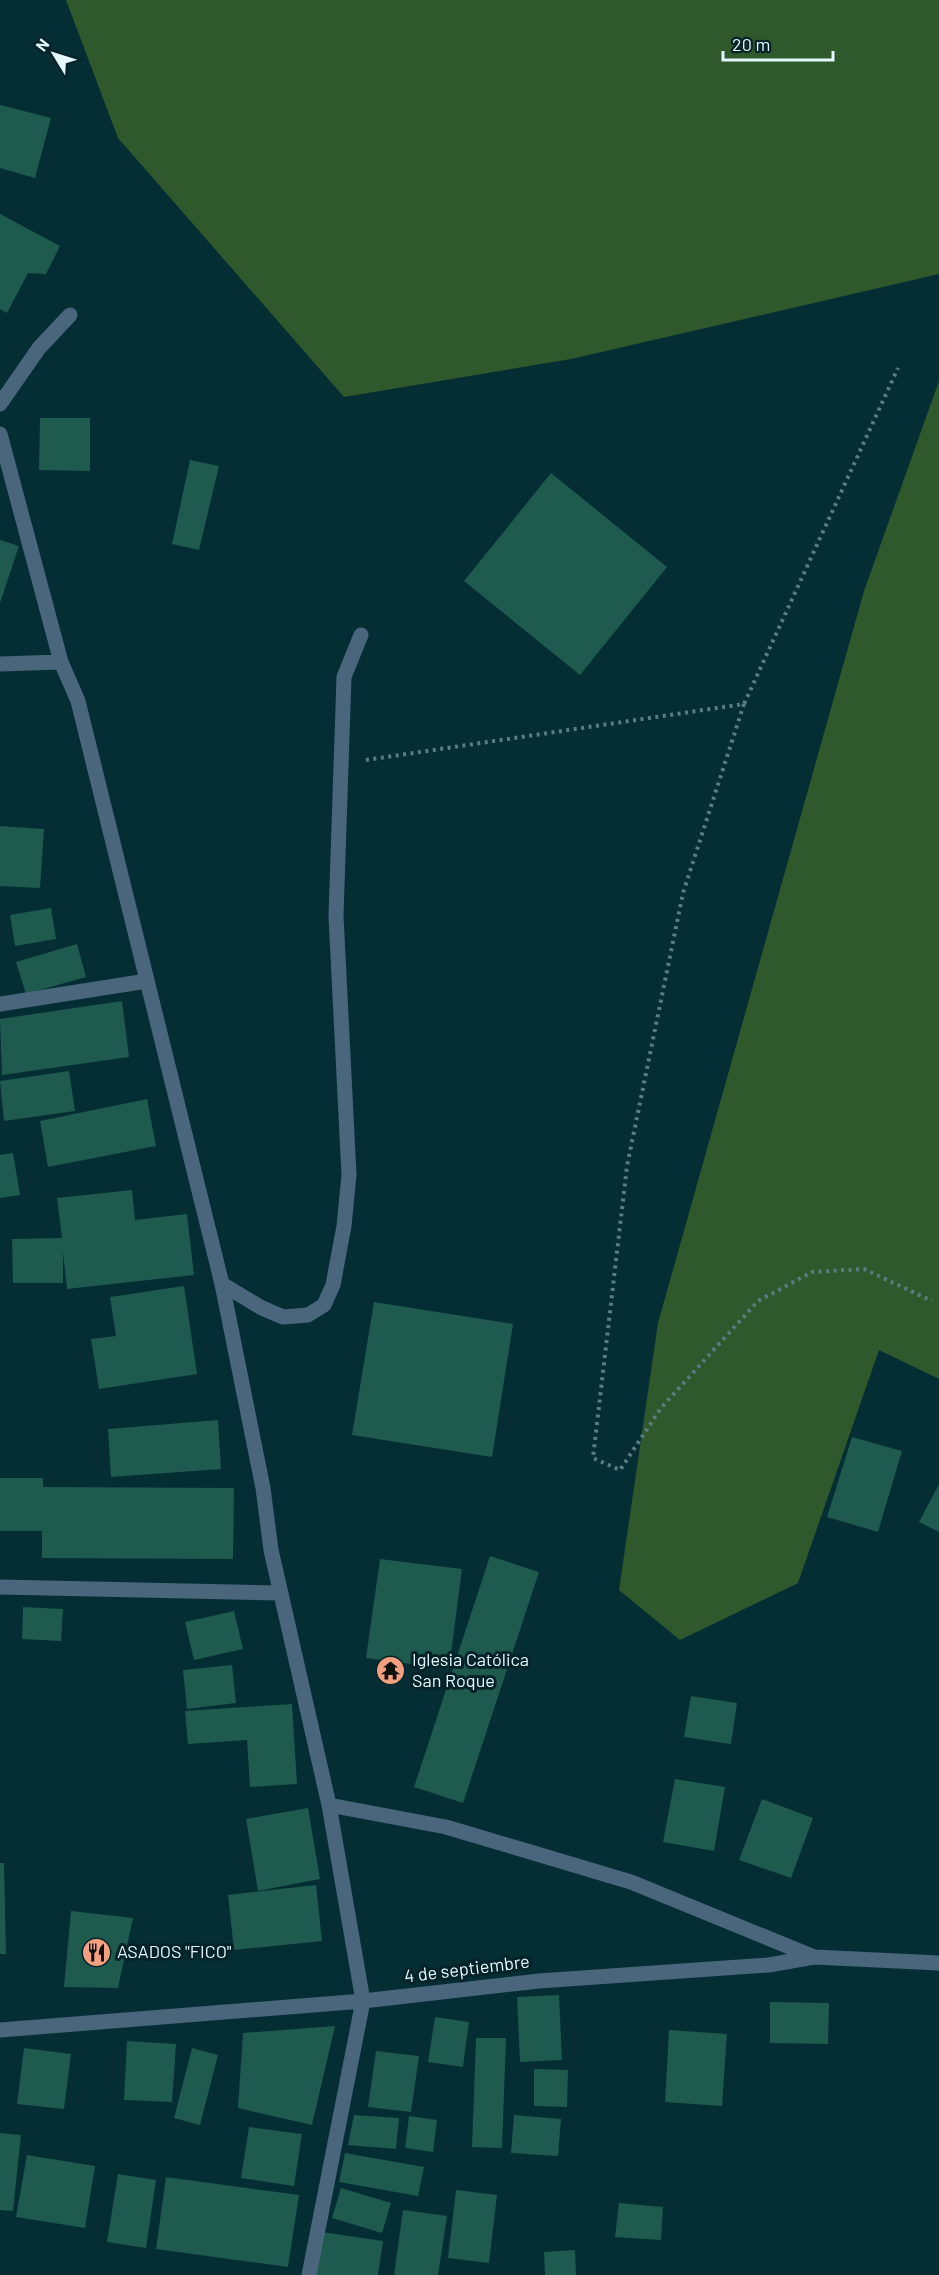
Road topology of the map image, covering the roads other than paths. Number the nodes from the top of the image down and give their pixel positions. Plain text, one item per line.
1 (70, 315) dead end
2 (0, 404) edge
3 (0, 434) edge
4 (361, 635) dead end
5 (61, 662) junction
6 (0, 664) edge
7 (147, 981) junction
8 (0, 1004) edge
9 (222, 1284) junction
10 (0, 1587) edge
11 (280, 1593) junction
12 (329, 1805) junction
13 (813, 1957) junction
14 (939, 1963) edge
15 (363, 2001) junction
16 (0, 2030) edge
17 (309, 2275) edge

1 - 2 street
3 - 5 street
4 - 9 street
5 - 6 street
5 - 7 street
7 - 8 street
7 - 9 street
9 - 11 street
10 - 11 street
11 - 12 street
12 - 13 street
12 - 15 street
13 - 14 street, 4 de septiembre
13 - 15 street, 4 de septiembre
15 - 16 street, 4 de septiembre
15 - 17 street

